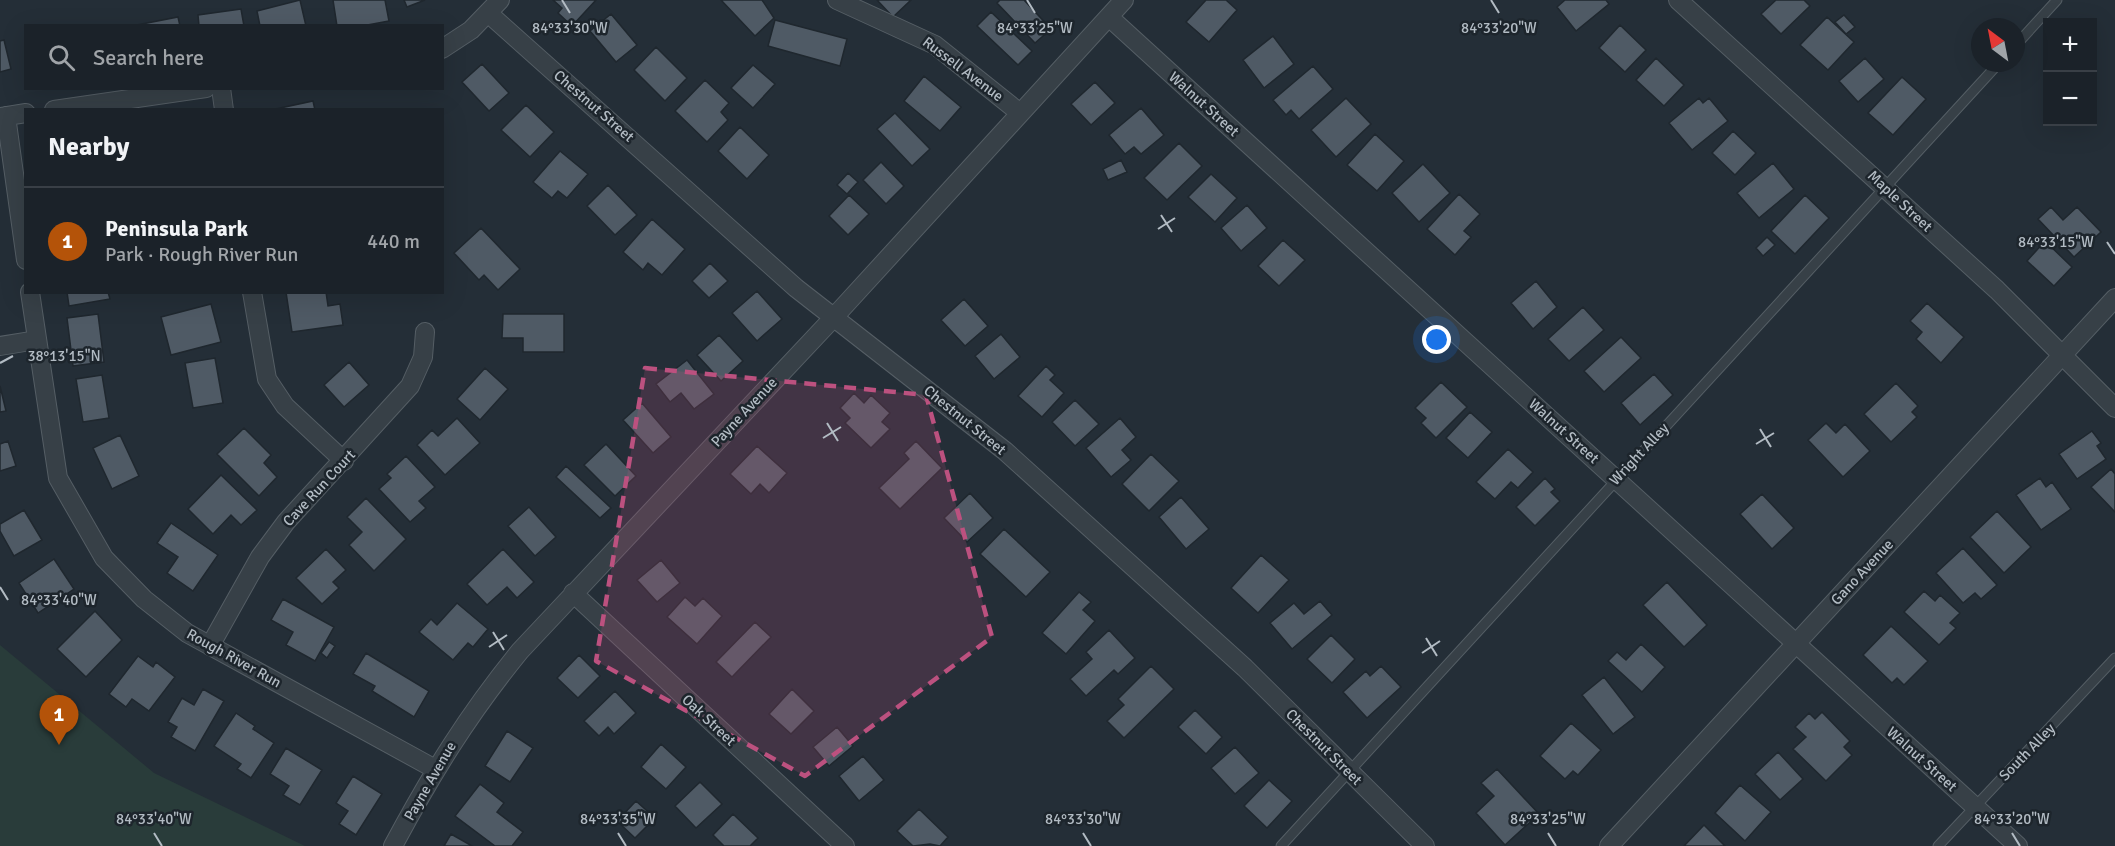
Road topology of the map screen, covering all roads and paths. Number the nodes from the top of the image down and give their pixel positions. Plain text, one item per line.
1 (837, 0) edge
2 (1124, 0) edge
3 (1678, 0) edge
4 (2057, 0) edge
5 (494, 6) edge
6 (1109, 17) junction
7 (2025, 35) edge
8 (444, 49) edge
9 (1991, 72) edge
10 (192, 90) edge
11 (221, 90) edge
12 (68, 108) edge
13 (225, 108) edge
14 (24, 113) edge
15 (1020, 113) junction
16 (3, 117) edge
17 (1885, 187) junction
18 (24, 248) edge
19 (30, 294) edge
20 (252, 294) edge
21 (2115, 298) edge
22 (835, 316) junction
23 (424, 332) dead end
24 (37, 340) junction
25 (0, 346) edge
26 (2062, 354) junction
27 (2115, 408) edge
28 (344, 461) junction
29 (1616, 479) junction
30 (573, 593) junction
31 (1796, 644) junction
32 (210, 646) junction
33 (2115, 658) edge
34 (435, 769) junction
35 (1348, 771) junction
36 (1975, 807) junction
37 (393, 846) edge
38 (845, 846) edge
39 (1281, 846) edge
40 (1425, 846) edge
41 (1609, 846) edge
42 (1938, 846) edge
43 (2018, 846) edge

1 - 15 street, Russell Avenue
2 - 6 street, Payne Avenue
3 - 17 street, Maple Street
4 - 7 lane
5 - 8 street
5 - 22 street, Chestnut Street
6 - 15 street, Payne Avenue
6 - 29 street, Walnut Street
9 - 17 lane, Wright Alley
10 - 12 street
11 - 13 street
14 - 16 street
15 - 22 street, Payne Avenue
16 - 18 street
17 - 26 street, Maple Street
17 - 29 lane, Wright Alley
19 - 24 street, Rough River Run
20 - 28 street
21 - 26 street, Gano Avenue
22 - 30 street, Payne Avenue
22 - 35 street, Chestnut Street
23 - 28 street, Cave Run Court
24 - 25 street
24 - 32 street, Rough River Run
26 - 27 street, Maple Street
26 - 31 street, Gano Avenue
28 - 32 street, Cave Run Court
29 - 31 street, Walnut Street
29 - 35 lane, Wright Alley
30 - 34 street, Payne Avenue
30 - 38 street, Oak Street
31 - 36 street, Walnut Street
31 - 41 street, Gano Avenue
32 - 34 street, Rough River Run
33 - 36 lane, South Alley
34 - 37 street, Payne Avenue
35 - 39 lane, Wright Alley
35 - 40 street, Chestnut Street
36 - 42 lane, South Alley
36 - 43 street, Walnut Street

